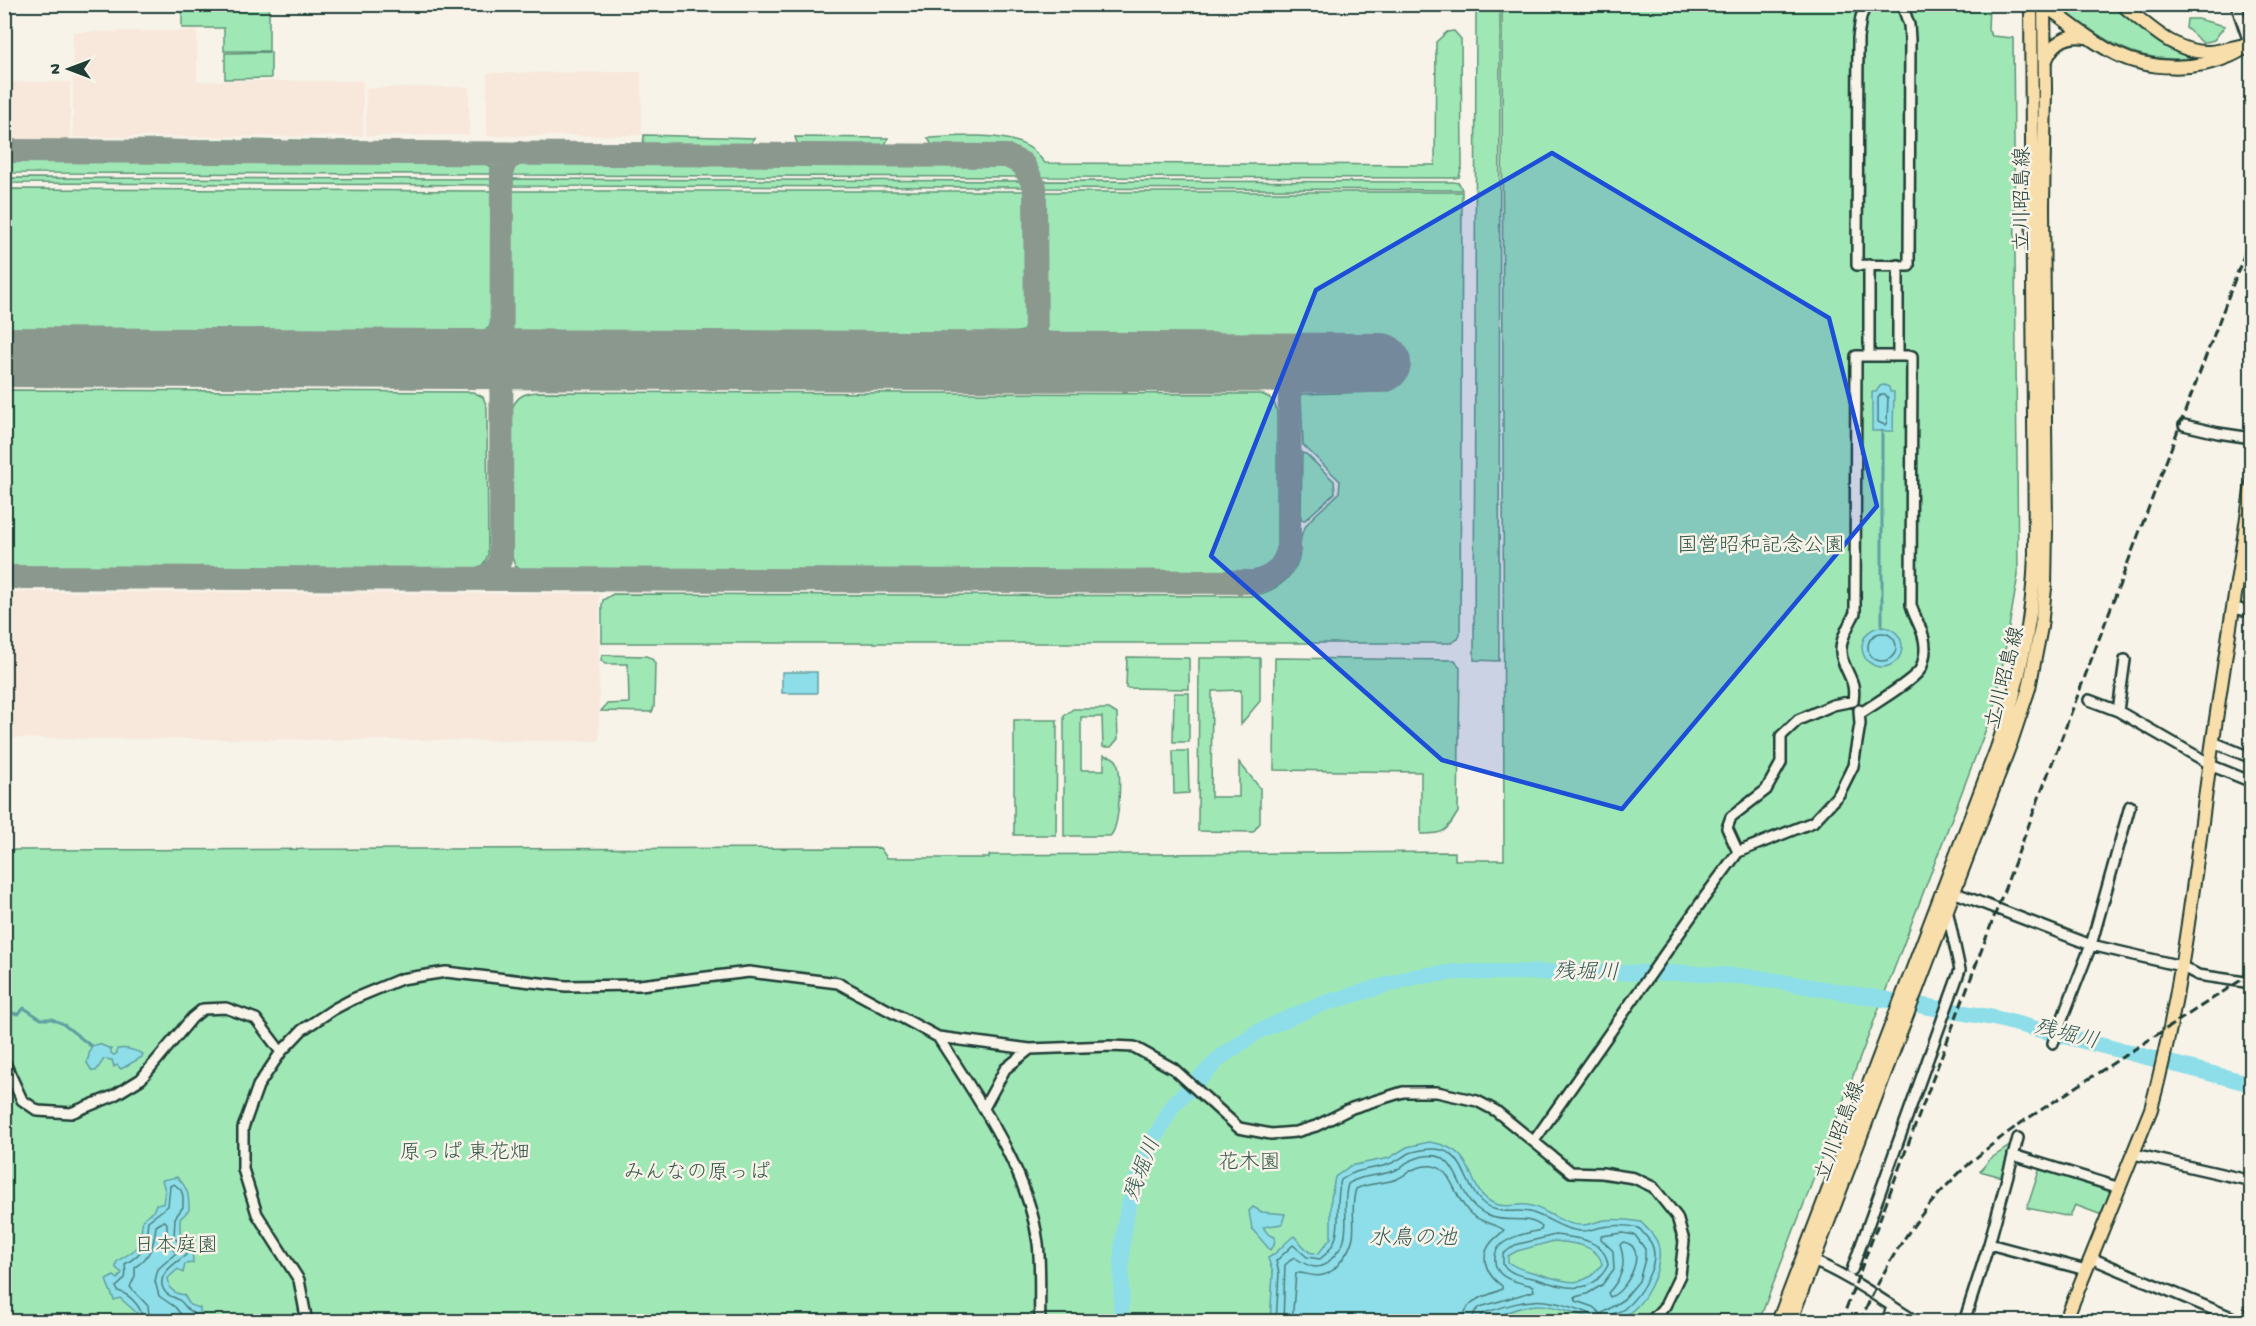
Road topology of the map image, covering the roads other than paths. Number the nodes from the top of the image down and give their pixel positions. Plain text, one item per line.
1 (1866, 4) edge
2 (1902, 4) edge
3 (2121, 4) edge
4 (2236, 4) edge
5 (2040, 5) edge
6 (2088, 37) junction
7 (2251, 46) edge
8 (2045, 62) junction
9 (1869, 265) junction
10 (1898, 265) junction
11 (1869, 356) junction
12 (1898, 356) junction
13 (2184, 425) dead end
14 (2252, 438) edge
15 (2252, 484) edge
16 (2234, 608) junction
17 (2252, 612) edge
18 (2125, 660) dead end
19 (2089, 700) dead end
20 (1853, 701) junction
21 (2118, 711) junction
22 (1861, 713) junction
23 (2213, 742) junction
24 (2252, 758) edge
25 (2210, 765) junction
26 (2252, 782) edge
27 (2130, 806) dead end
28 (1738, 852) junction
29 (1948, 890) junction
30 (1947, 909) junction
31 (2091, 945) junction
32 (2181, 966) junction
33 (1914, 981) junction
34 (2252, 983) edge
35 (938, 1037) junction
36 (2053, 1043) dead end
37 (1029, 1049) junction
38 (281, 1052) junction
39 (4, 1061) edge
40 (984, 1108) junction
41 (2018, 1138) dead end
42 (1534, 1141) junction
43 (2134, 1154) junction
44 (2013, 1155) junction
45 (2252, 1181) edge
46 (2120, 1188) junction
47 (1989, 1244) junction
48 (2091, 1258) junction
49 (1808, 1259) junction
50 (1852, 1270) dead end
51 (2086, 1270) junction
52 (2252, 1306) edge
53 (1892, 1307) junction
54 (307, 1322) edge
55 (1040, 1322) edge
56 (1650, 1322) edge
57 (1778, 1322) edge
58 (1790, 1322) edge
59 (1887, 1322) edge
60 (1917, 1322) edge
61 (1964, 1322) edge
62 (2065, 1322) edge
63 (2244, 1322) edge

1 - 9 street
2 - 10 street
3 - 7 main road
4 - 7 street
5 - 6 main road
5 - 8 main road, 立川昭島線
5 - 29 main road, 立川昭島線
6 - 7 main road
6 - 8 main road
8 - 29 main road, 立川昭島線
9 - 10 street
9 - 11 street
10 - 12 street
11 - 12 street
11 - 20 street
12 - 22 street
13 - 14 street
15 - 16 main road
16 - 17 street
16 - 23 main road
18 - 21 street
19 - 21 street
20 - 22 street
20 - 28 street
21 - 25 street
22 - 28 street
23 - 24 street
23 - 25 main road
25 - 26 street
25 - 32 main road
27 - 31 street
28 - 42 street
29 - 30 main road, 立川昭島線
29 - 31 street
29 - 33 main road, 立川昭島線
30 - 33 main road, 立川昭島線
30 - 50 street
31 - 32 street
31 - 36 street
32 - 34 street
32 - 43 main road
33 - 49 main road, 立川昭島線
35 - 37 street
35 - 38 street
35 - 40 street
37 - 40 street
37 - 42 street
38 - 39 street
38 - 54 street
40 - 55 street
41 - 44 street
42 - 56 street
43 - 45 street
43 - 46 main road
44 - 46 street
44 - 47 street
46 - 48 main road
47 - 51 street
47 - 61 street
48 - 51 main road
48 - 63 street
49 - 53 street
49 - 57 main road, 立川昭島線
49 - 58 main road, 立川昭島線
51 - 62 main road
52 - 63 street
53 - 59 street
53 - 60 street

